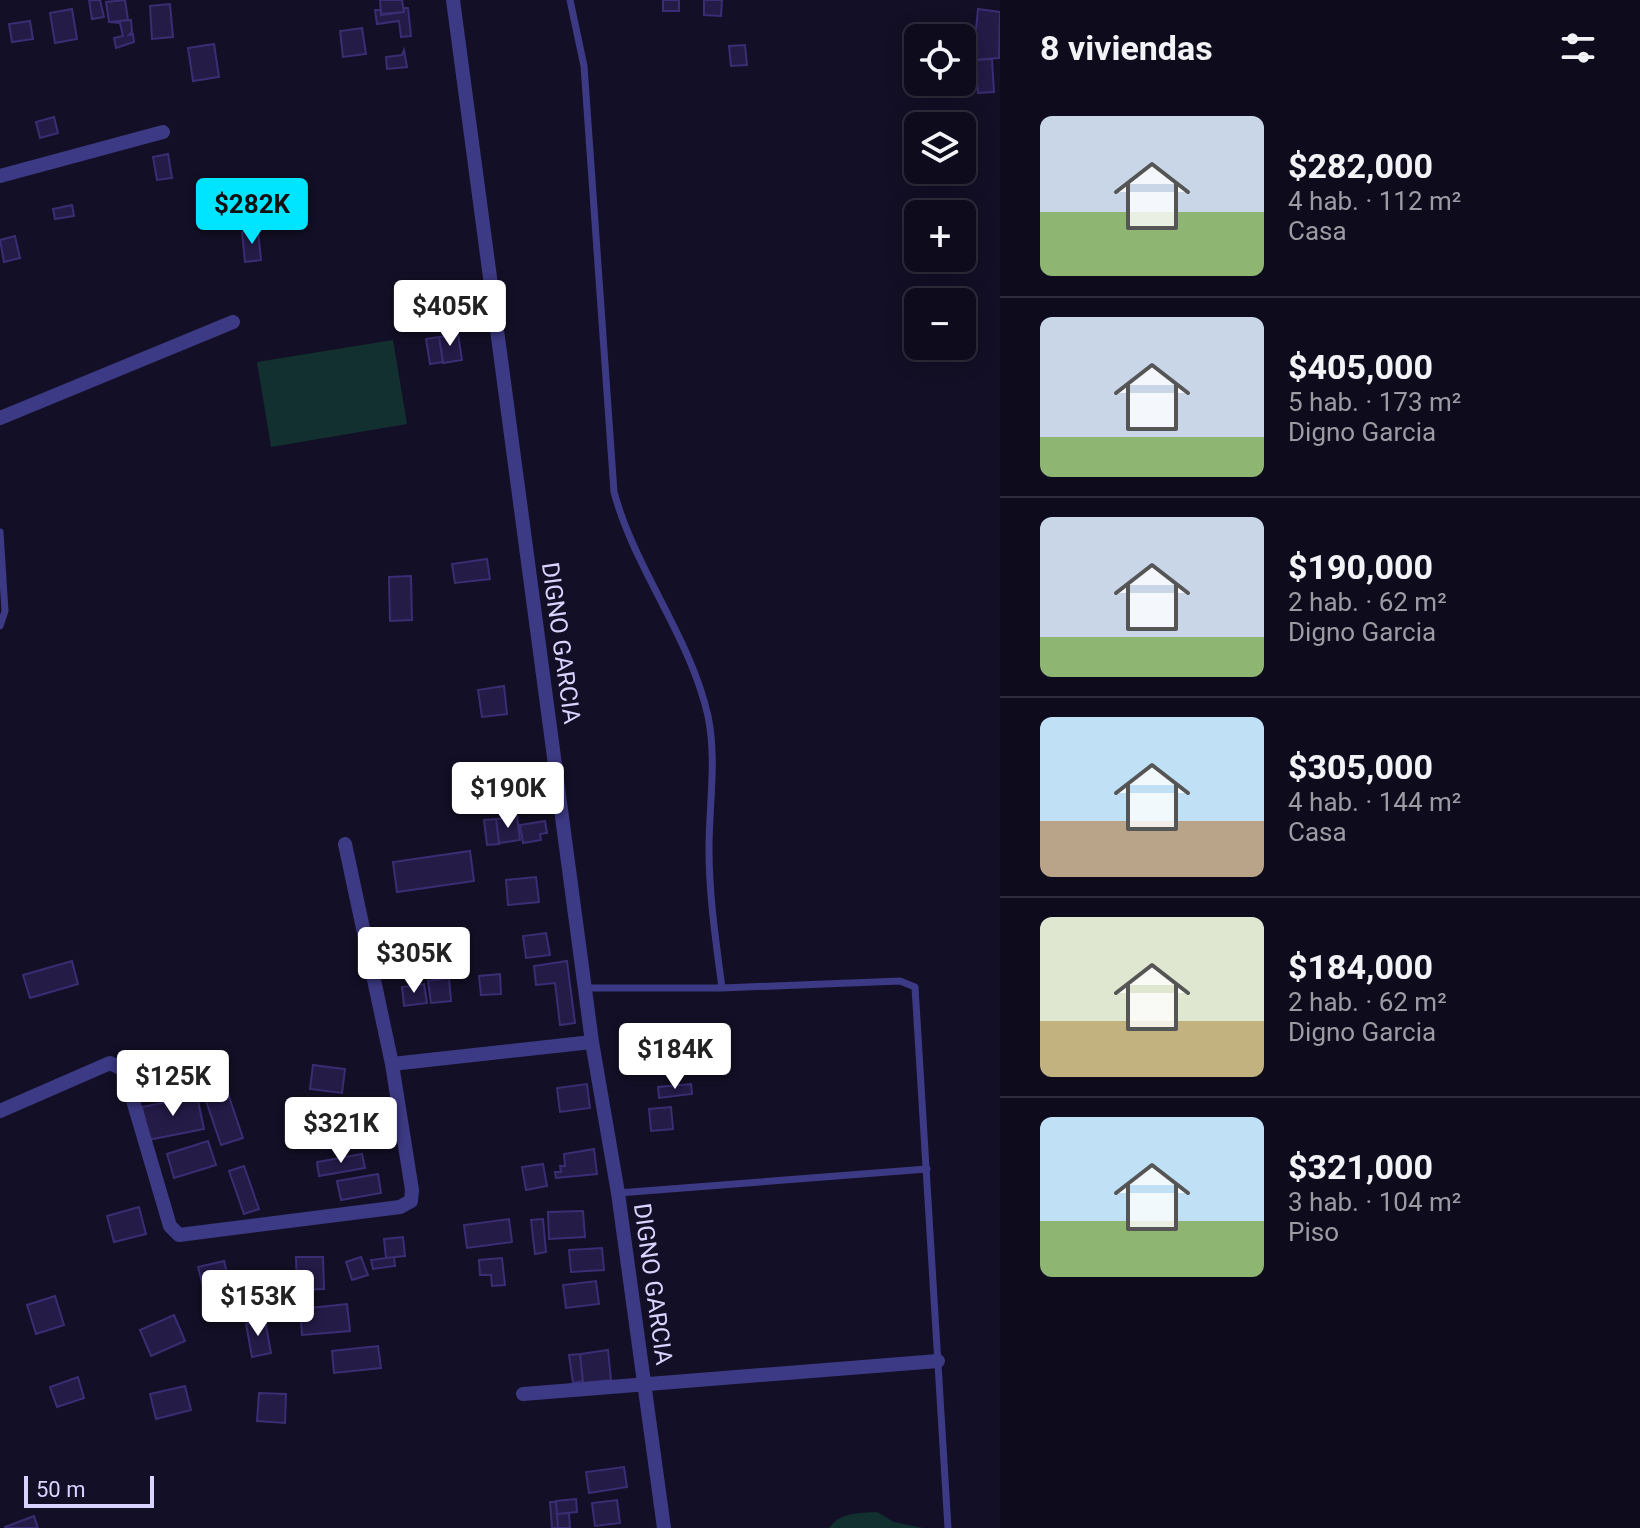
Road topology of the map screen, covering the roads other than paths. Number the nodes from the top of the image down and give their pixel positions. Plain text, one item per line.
1 (453, 0) edge
2 (570, 0) edge
3 (163, 132) dead end
4 (0, 176) edge
5 (233, 322) dead end
6 (0, 418) edge
7 (0, 532) edge
8 (0, 626) edge
9 (345, 844) dead end
10 (585, 988) junction
11 (722, 988) junction
12 (592, 1042) junction
13 (392, 1064) junction
14 (0, 1111) edge
15 (927, 1169) junction
16 (618, 1193) junction
17 (938, 1361) junction
18 (644, 1385) junction
19 (523, 1394) dead end
20 (664, 1528) edge
21 (948, 1528) edge

1 - 10 street, DIGNO GARCIA
2 - 11 lane
3 - 4 street
5 - 6 street
7 - 8 lane
9 - 13 street
10 - 11 lane
10 - 12 street, DIGNO GARCIA
11 - 15 lane
12 - 13 street
12 - 16 street, DIGNO GARCIA
13 - 14 street
15 - 16 lane
15 - 17 lane
16 - 18 street, DIGNO GARCIA
17 - 18 street
17 - 21 lane
18 - 19 street
18 - 20 street, DIGNO GARCIA

